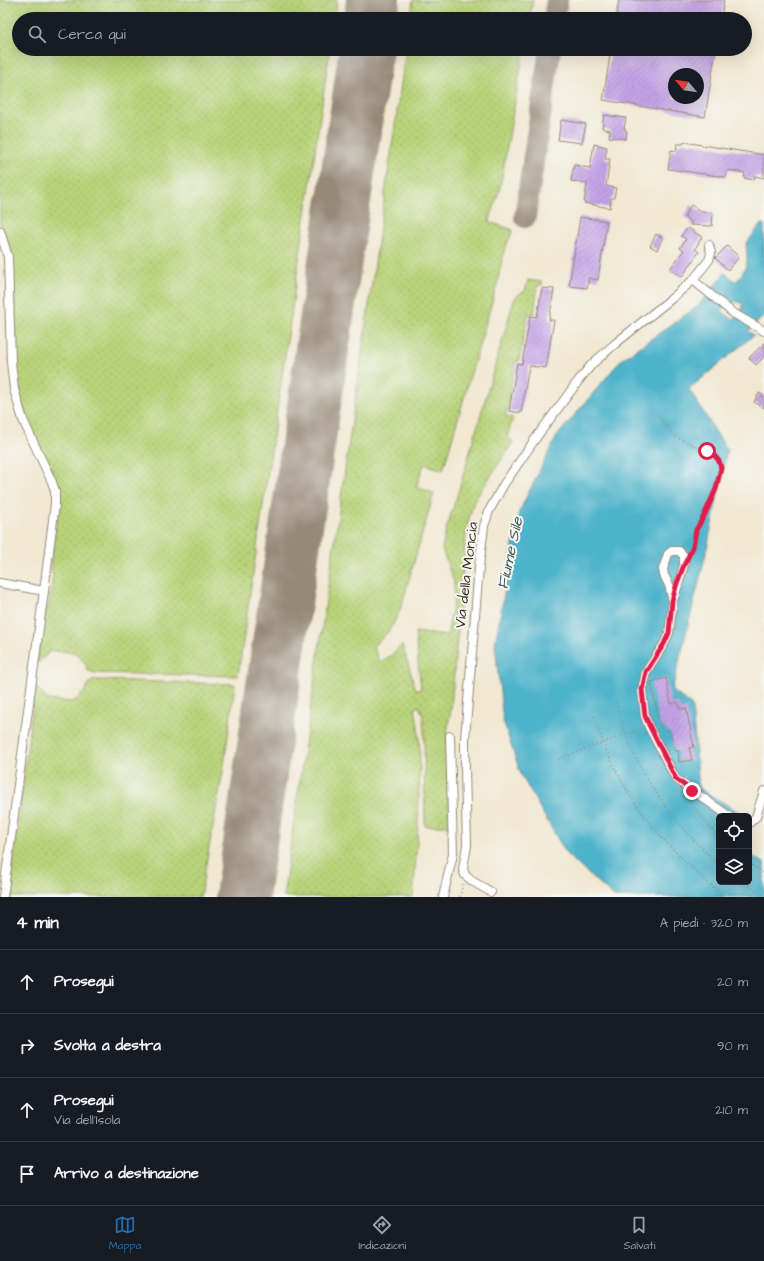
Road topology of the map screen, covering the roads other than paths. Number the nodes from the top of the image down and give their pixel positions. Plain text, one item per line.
1 (0, 231) edge
2 (709, 245) dead end
3 (694, 280) junction
4 (761, 329) edge
5 (0, 583) edge
6 (44, 591) junction
7 (672, 601) junction
8 (450, 736) dead end
9 (764, 790) edge
10 (725, 813) edge
11 (752, 820) edge
12 (491, 892) dead end
13 (3, 897) edge
14 (444, 897) edge

1 - 6 street
2 - 3 street, Via della Moncia
3 - 4 street
3 - 12 street, Via della Moncia
5 - 6 street
6 - 13 street
7 - 7 street
7 - 10 street
8 - 14 street
9 - 11 street

